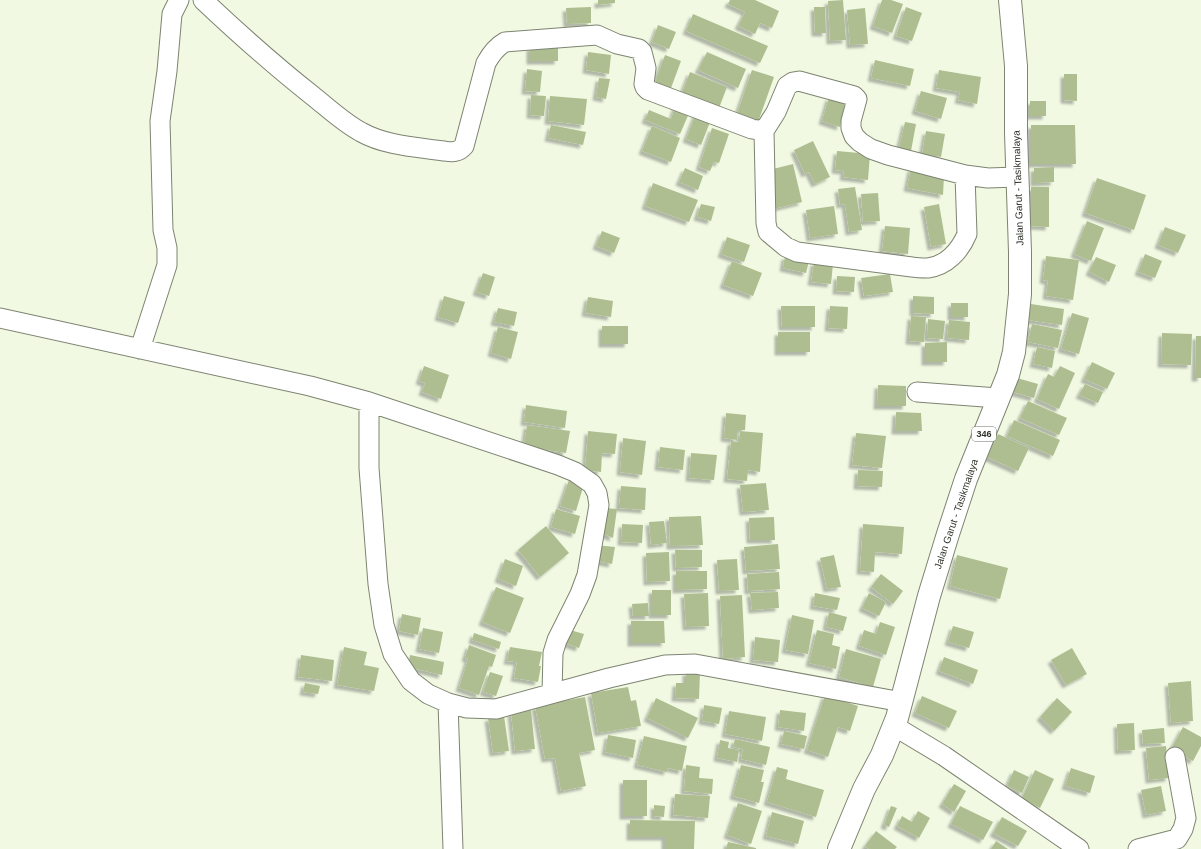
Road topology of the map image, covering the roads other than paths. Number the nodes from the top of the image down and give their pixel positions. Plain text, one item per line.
1 (179, 0) edge
2 (203, 0) edge
3 (1010, 0) edge
4 (764, 131) junction
5 (964, 175) junction
6 (1017, 177) junction
7 (0, 318) edge
8 (140, 349) junction
9 (917, 392) dead end
10 (998, 398) junction
11 (368, 402) junction
12 (552, 693) junction
13 (902, 702) junction
14 (448, 704) junction
15 (894, 726) junction
16 (1175, 757) dead end
17 (453, 849) edge
18 (839, 849) edge
19 (1079, 849) edge
20 (1138, 849) edge

1 - 8 street
2 - 4 street
3 - 6 main road, Jalan Garut - Tasikmalaya / 346
4 - 5 street
4 - 5 street
5 - 6 street
6 - 10 main road, Jalan Garut - Tasikmalaya / 346
7 - 8 street
8 - 11 street
9 - 10 street
10 - 13 main road, Jalan Garut - Tasikmalaya / 346
11 - 12 street
11 - 14 street
12 - 13 street
12 - 14 street
13 - 15 main road, Jalan Garut - Tasikmalaya / 346
14 - 17 street
15 - 18 main road, Jalan Garut - Tasikmalaya / 346
15 - 19 street
16 - 20 street

